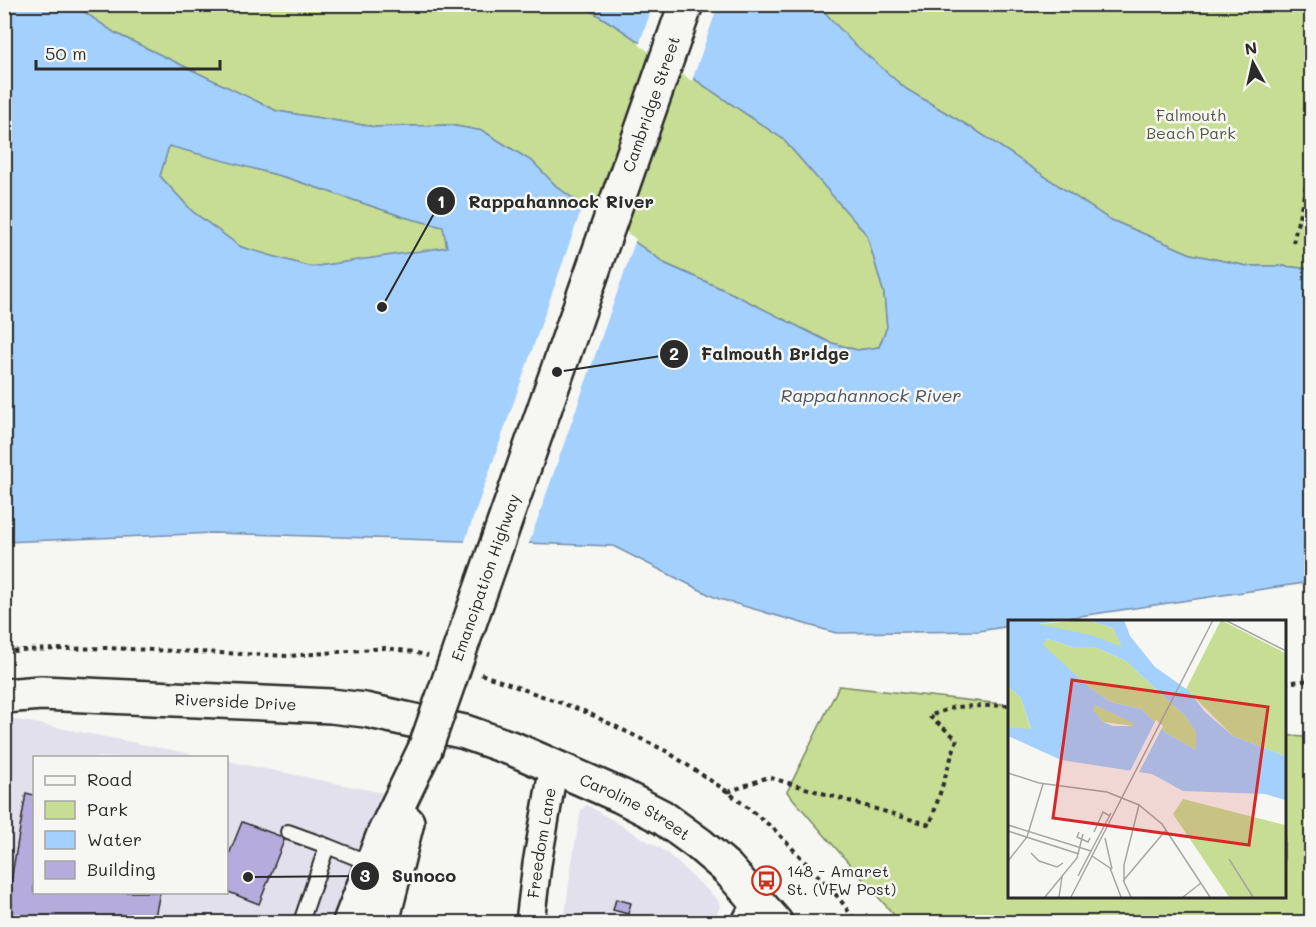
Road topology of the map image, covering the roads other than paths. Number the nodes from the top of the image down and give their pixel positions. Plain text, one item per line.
1 (686, 4) edge
2 (545, 407) joint
3 (4, 696) edge
4 (465, 732) joint
5 (425, 749) junction
6 (554, 765) junction
7 (288, 832) dead end
8 (327, 846) junction
9 (372, 864) junction
10 (759, 915) edge
11 (301, 922) edge
12 (350, 922) edge
13 (382, 922) edge
14 (530, 922) edge

1 - 2 main road, Cambridge Street
2 - 5 main road, Emancipation Highway, bridge
3 - 4 main road, Riverside Drive
4 - 6 main road, Caroline Street
5 - 9 main road, Emancipation Highway
5 - 13 main road, Emancipation Highway
6 - 10 main road, Caroline Street
6 - 14 street, Freedom Lane
7 - 8 lane
8 - 9 lane
8 - 11 lane
9 - 12 main road, Emancipation Highway

